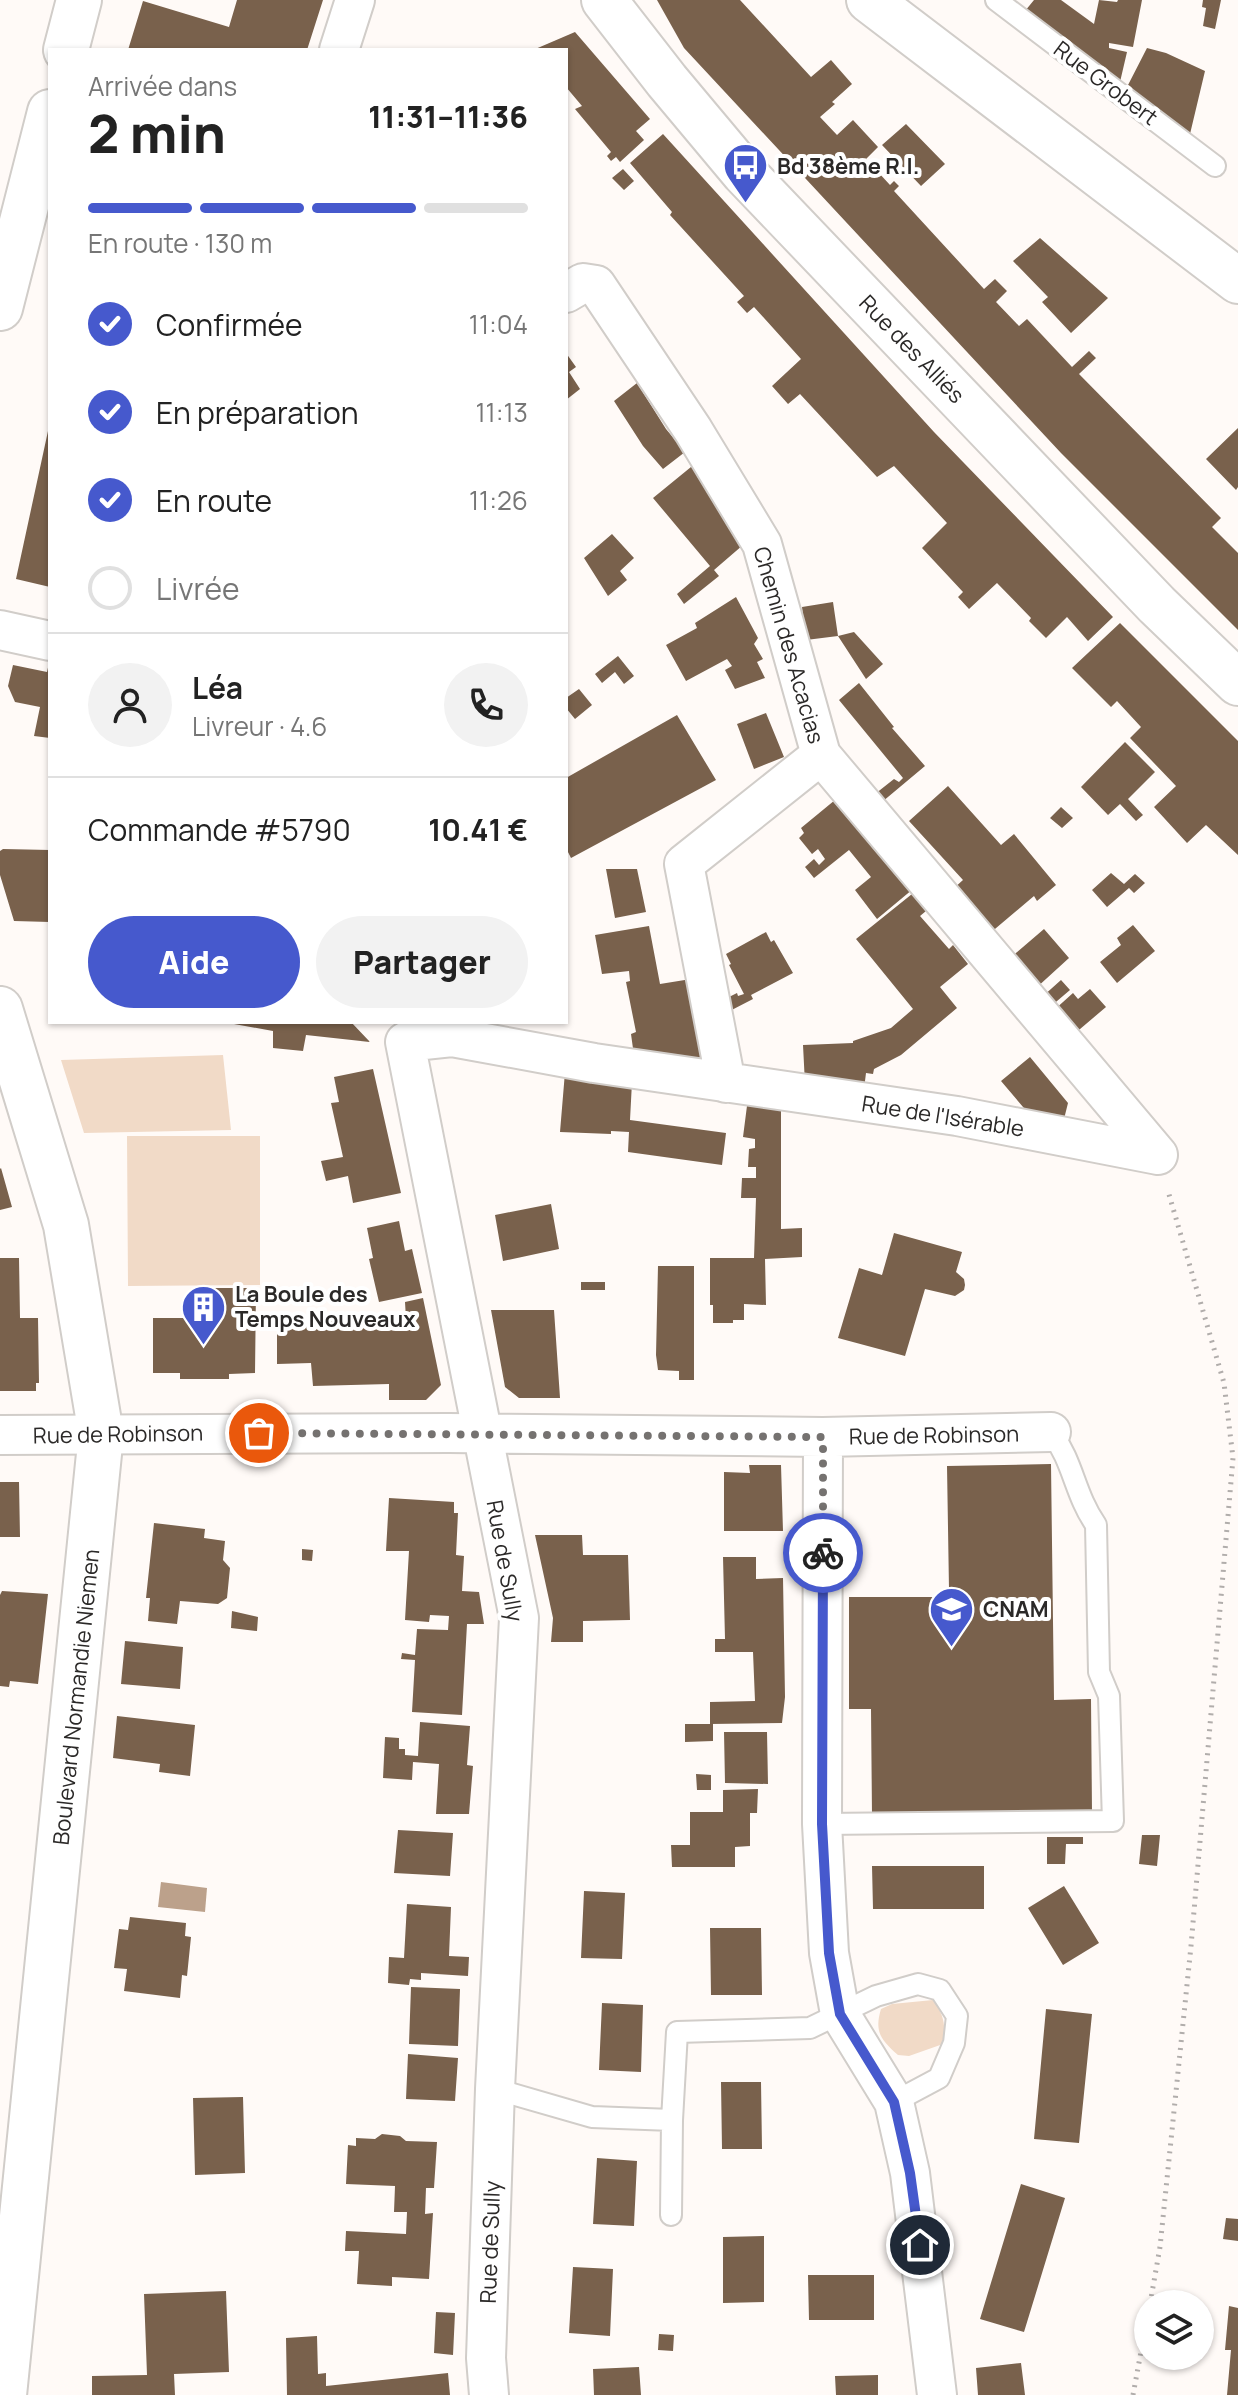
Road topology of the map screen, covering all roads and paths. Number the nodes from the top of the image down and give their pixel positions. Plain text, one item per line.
1 (79, 0) edge
2 (355, 0) edge
3 (604, 0) edge
4 (869, 0) edge
5 (996, 0) edge
6 (67, 48) edge
7 (340, 48) edge
8 (48, 120) edge
9 (1215, 166) dead end
10 (1238, 281) edge
11 (568, 292) edge
12 (0, 308) edge
13 (0, 630) edge
14 (48, 641) edge
15 (1238, 683) edge
16 (821, 755) junction
17 (0, 1009) edge
18 (396, 1032) edge
19 (726, 1083) junction
20 (1158, 1155) junction
21 (1051, 1432) joint
22 (101, 1434) junction
23 (481, 1434) junction
24 (0, 1435) edge
25 (823, 1437) junction
26 (822, 1824) junction
27 (840, 2014) junction
28 (495, 2089) junction
29 (894, 2102) junction
30 (672, 2120) junction
31 (671, 2215) dead end
32 (1152, 2290) edge
33 (1138, 2370) edge
34 (4, 2395) edge
35 (489, 2395) edge
36 (937, 2395) edge
37 (1133, 2395) edge

1 - 6 street
2 - 7 street
3 - 15 street, Rue des Alliés
4 - 10 street
5 - 9 lane, Rue Grobert
8 - 12 street
11 - 16 street, Chemin des Acacias
13 - 14 street
16 - 19 street
16 - 20 street, Chemin des Acacias
17 - 22 street, Boulevard Normandie Niemen
18 - 19 street, Rue de l'Isérable
18 - 23 street, Rue de Sully
19 - 20 street, Rue de l'Isérable
20 - 32 path
21 - 25 street, Rue de Robinson
21 - 26 lane
22 - 23 street, Rue de Robinson
22 - 24 street, Rue de Robinson
22 - 34 street, Boulevard Normandie Niemen
23 - 25 street, Rue de Robinson
23 - 28 street, Rue de Sully
25 - 26 street
26 - 27 street
27 - 29 street
27 - 29 lane
27 - 30 lane
28 - 30 lane
28 - 35 street, Rue de Sully
29 - 36 street
30 - 31 lane
33 - 37 path

